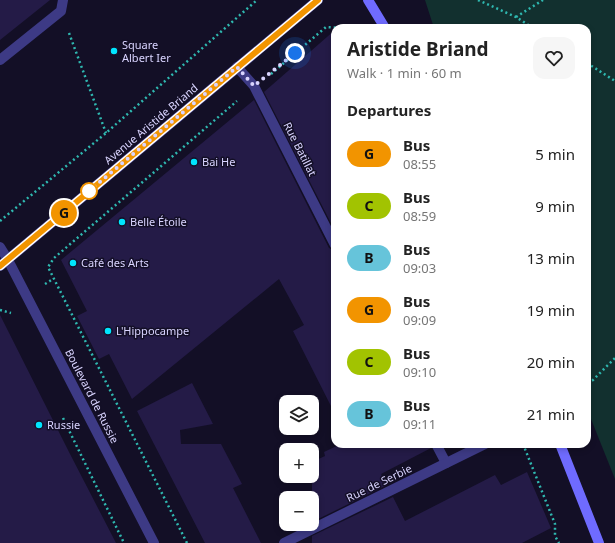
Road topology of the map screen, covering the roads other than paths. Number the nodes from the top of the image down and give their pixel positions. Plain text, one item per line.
1 (63, 0) edge
2 (318, 0) edge
3 (368, 0) edge
4 (383, 24) edge
5 (0, 60) edge
6 (237, 67) junction
7 (331, 237) edge
8 (0, 247) edge
9 (4, 263) edge
10 (438, 448) edge
11 (477, 448) edge
12 (562, 448) edge
13 (446, 464) junction
14 (154, 543) edge
15 (284, 543) edge
16 (598, 543) edge

1 - 5 street
2 - 6 street, Avenue Aristide Briand
3 - 4 main road
6 - 7 street, Rue Batillat
6 - 9 street, Avenue Aristide Briand
8 - 9 street
9 - 14 street, Boulevard de Russie
10 - 13 street
11 - 13 street, Rue de Serbie
12 - 16 main road
13 - 15 street, Rue de Serbie

